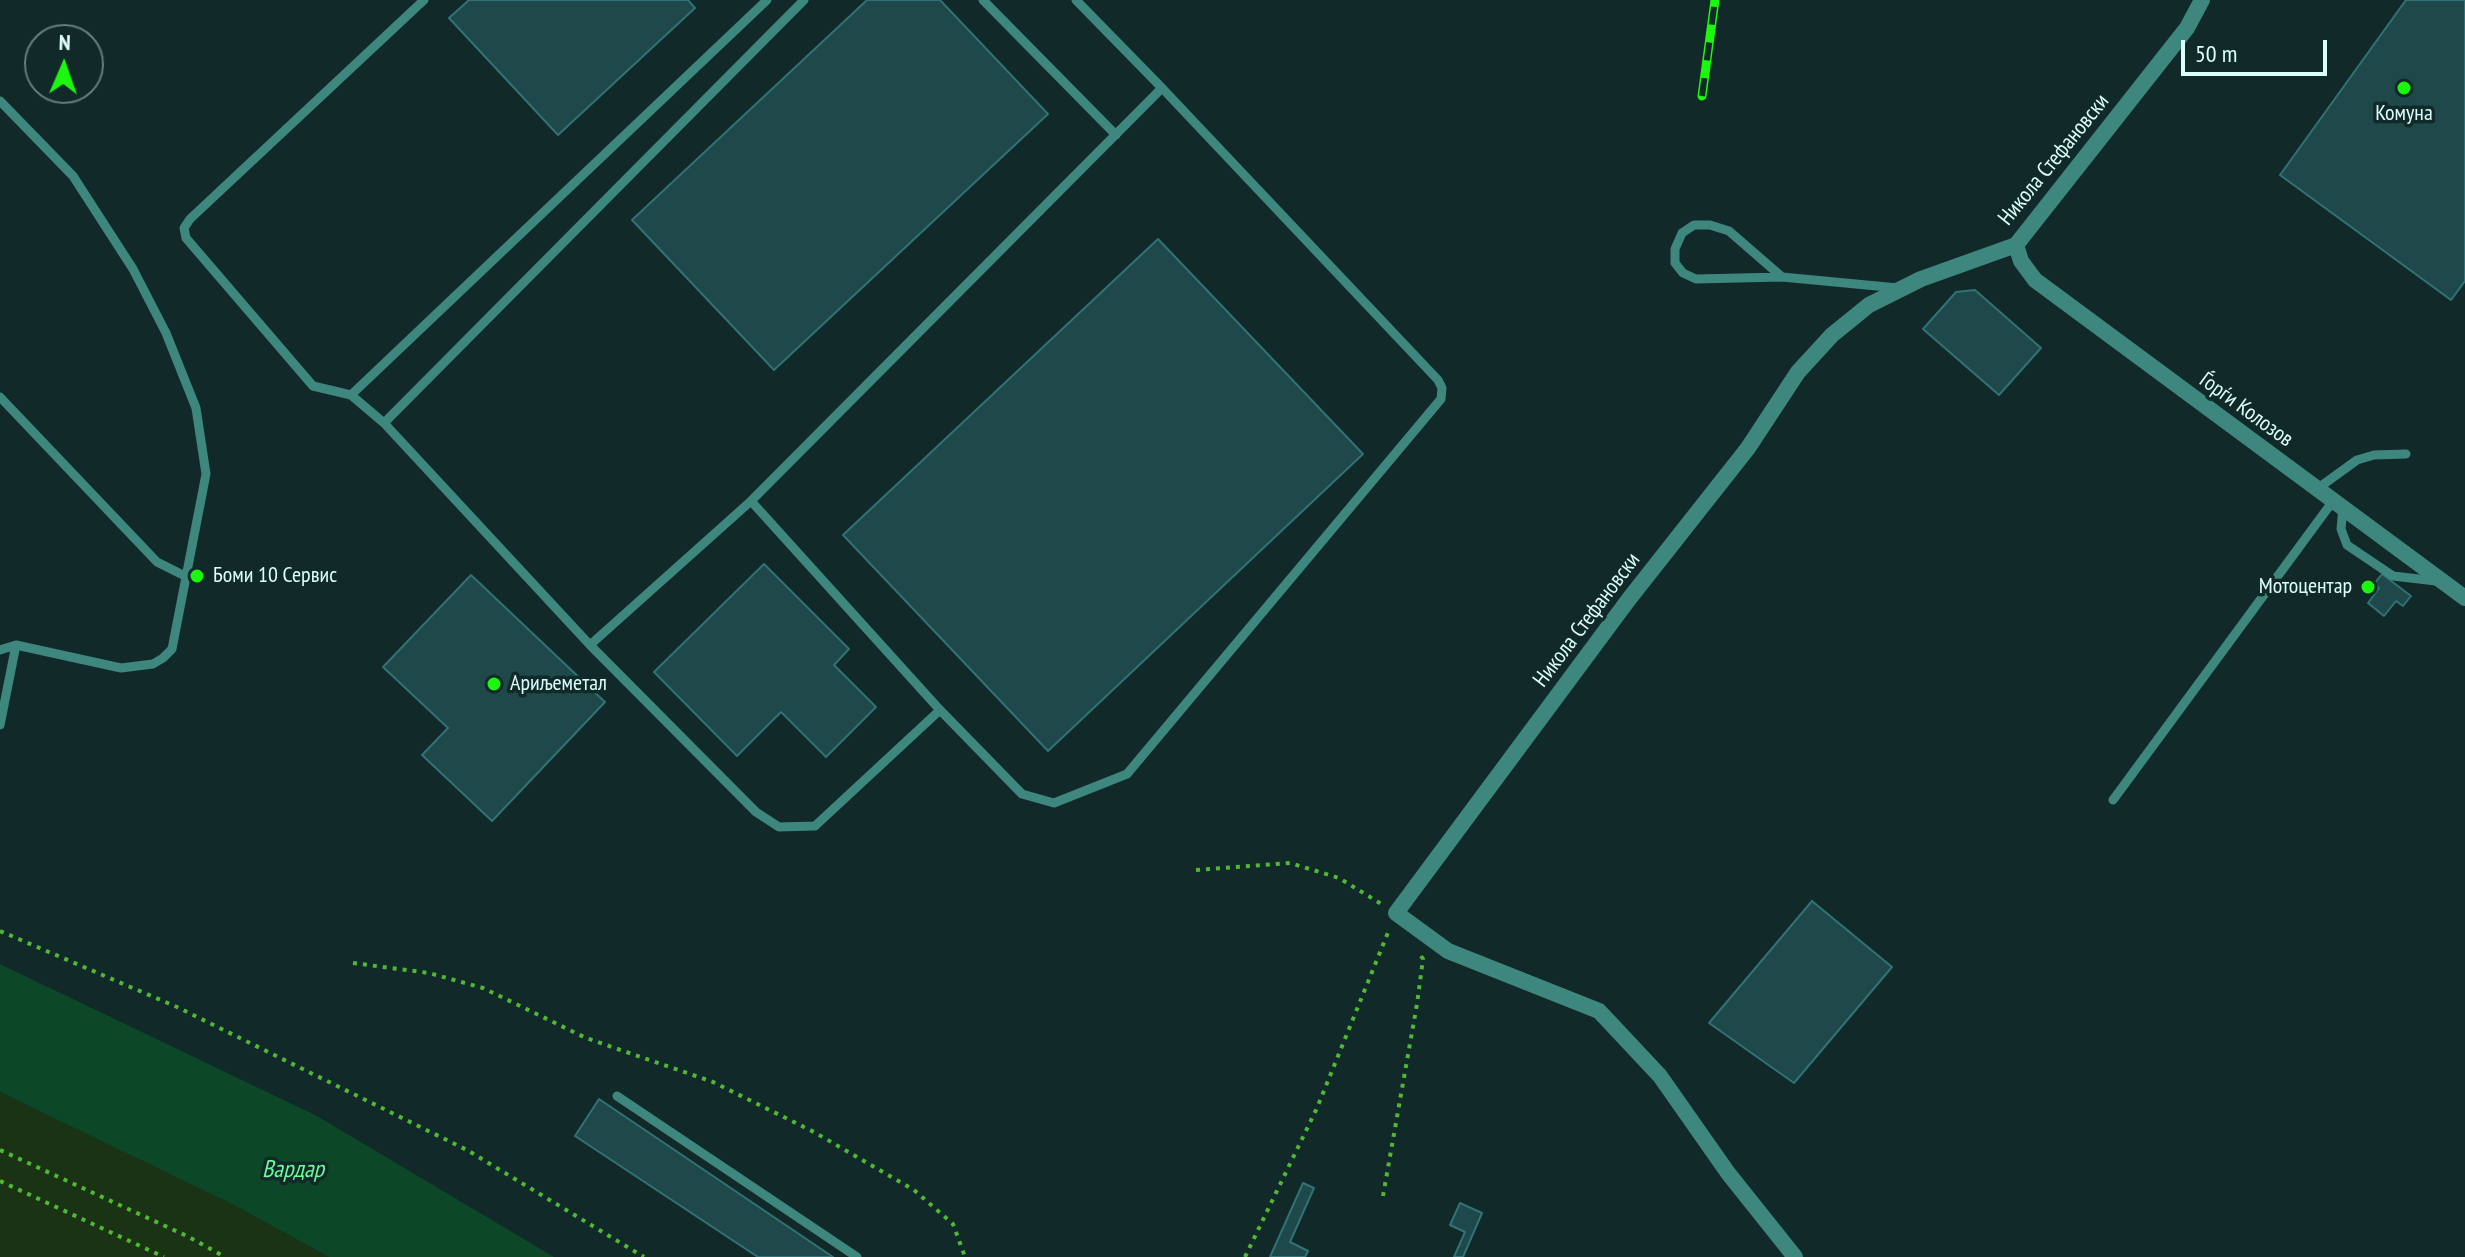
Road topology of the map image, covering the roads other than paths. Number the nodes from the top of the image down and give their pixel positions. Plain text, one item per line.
1 (424, 0) edge
2 (767, 0) edge
3 (804, 0) edge
4 (983, 0) edge
5 (1076, 0) edge
6 (2202, 0) edge
7 (1162, 88) junction
8 (0, 101) edge
9 (1116, 135) junction
10 (2016, 245) junction
11 (1782, 277) junction
12 (1901, 289) junction
13 (351, 395) junction
14 (0, 397) edge
15 (384, 423) junction
16 (2406, 454) dead end
17 (2317, 489) junction
18 (751, 501) junction
19 (2338, 504) junction
20 (187, 577) junction
21 (2444, 582) junction
22 (2465, 598) edge
23 (16, 645) junction
24 (590, 645) junction
25 (0, 650) edge
26 (940, 710) junction
27 (0, 725) edge
28 (2113, 800) dead end
29 (617, 1096) dead end
30 (857, 1257) edge
31 (1795, 1257) edge

1 - 13 lane
2 - 13 lane
3 - 15 lane
4 - 9 lane
5 - 7 lane
6 - 10 street, Никола Стефановски
7 - 9 lane
7 - 26 lane
8 - 20 lane
9 - 18 lane
10 - 12 street, Никола Стефановски
10 - 17 street, Ѓорѓи Колозов
11 - 11 lane
11 - 12 lane
12 - 31 street, Никола Стефановски
13 - 15 lane
14 - 20 lane
15 - 24 lane
16 - 17 lane
17 - 19 street, Ѓорѓи Колозов
18 - 24 lane
18 - 26 lane
19 - 21 street, Ѓорѓи Колозов
19 - 21 lane
19 - 28 lane
20 - 23 lane
21 - 22 street, Ѓорѓи Колозов
23 - 25 lane
23 - 27 lane
24 - 26 lane
29 - 30 lane

